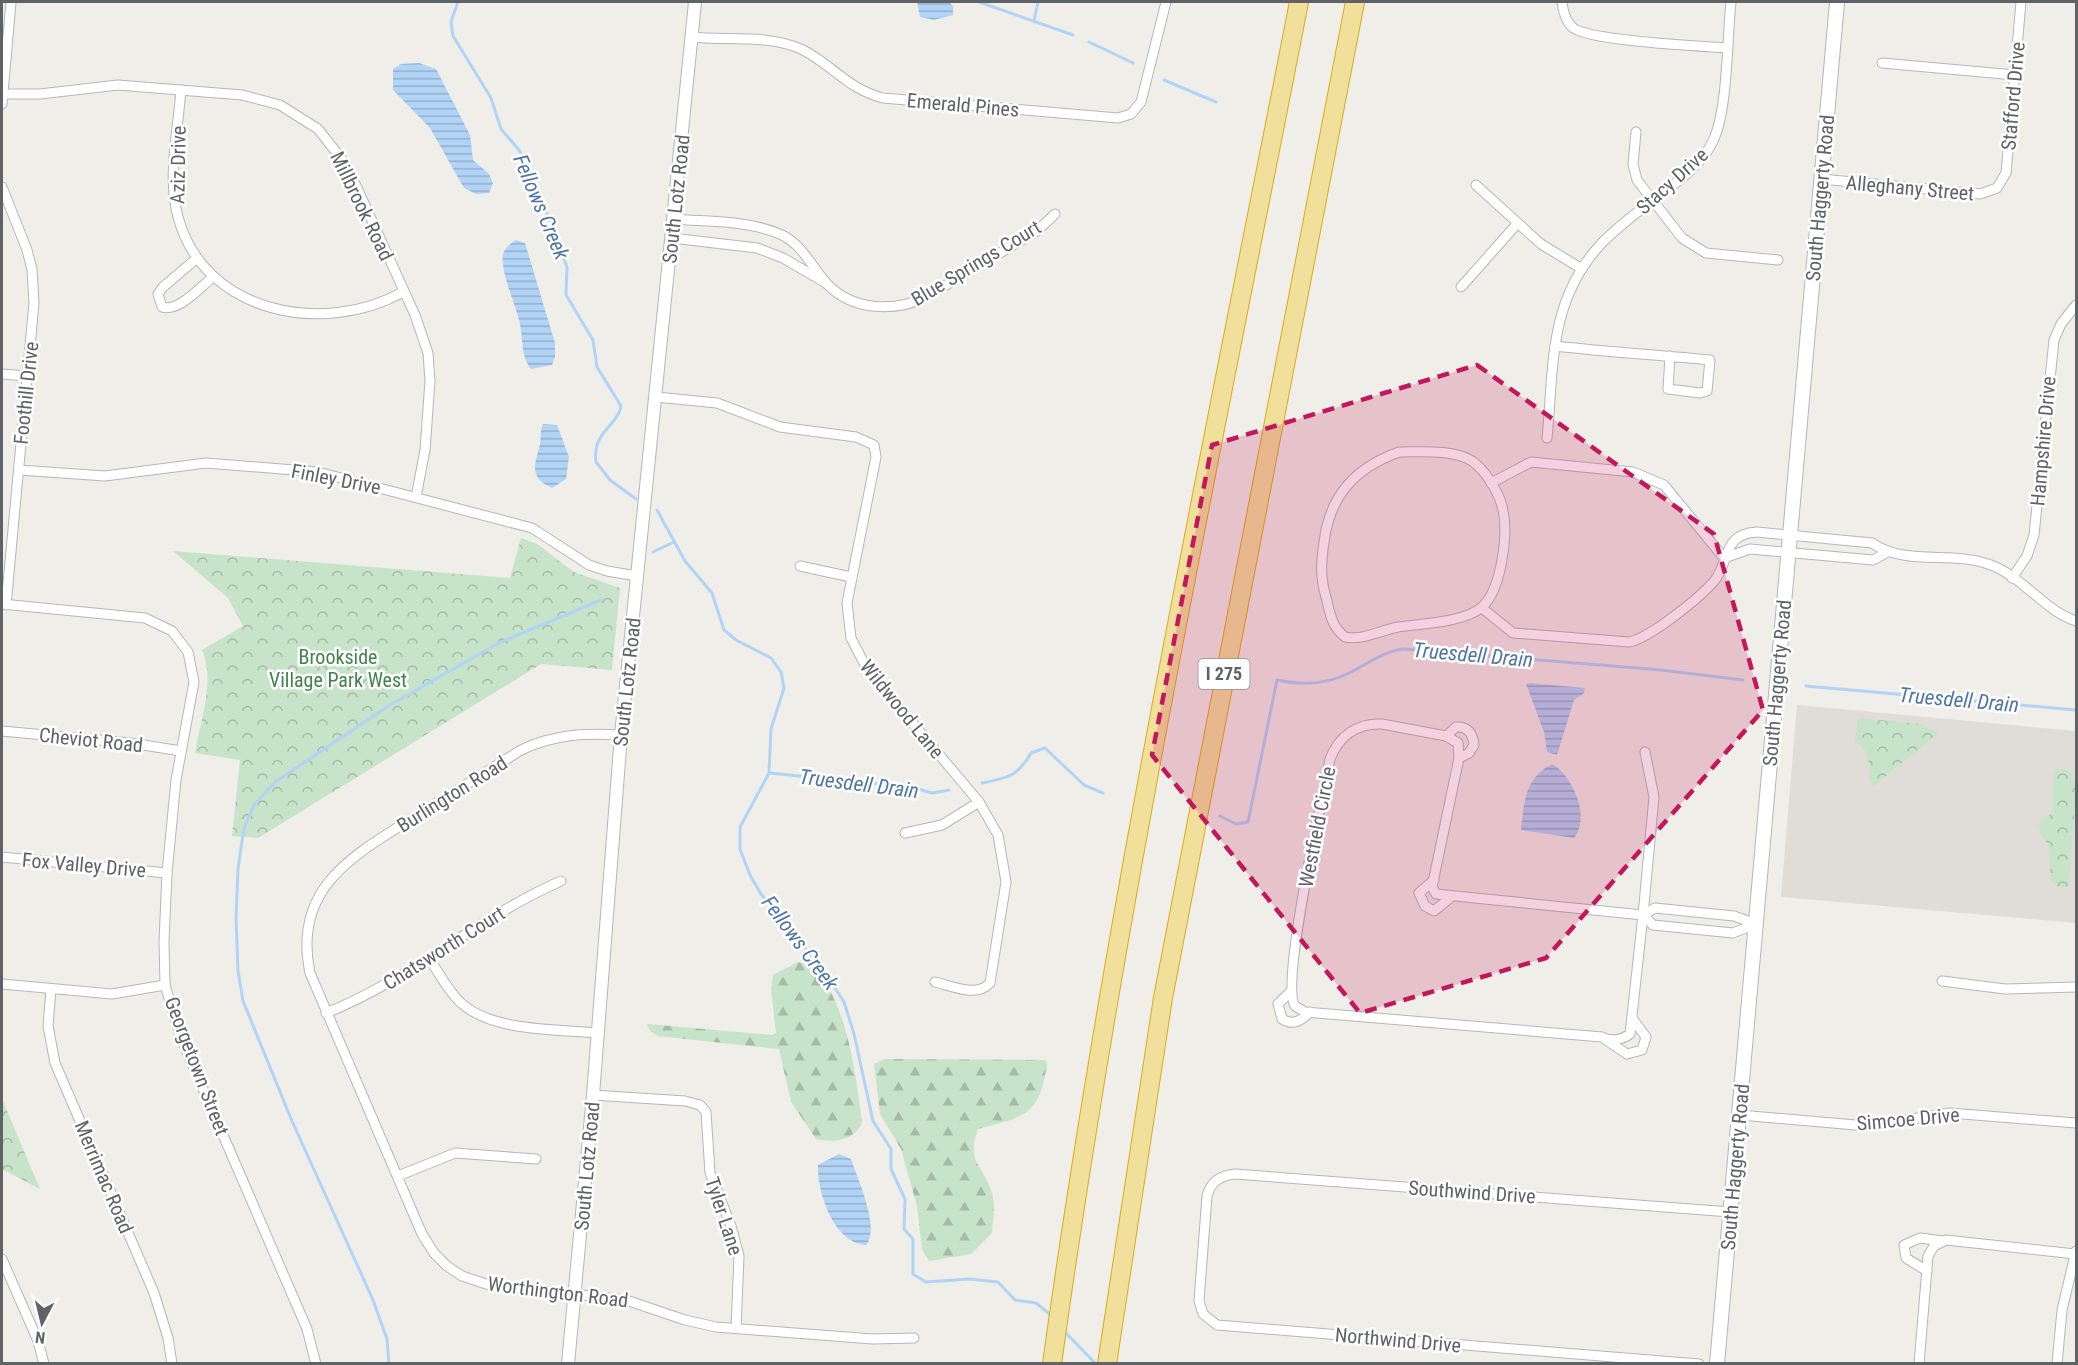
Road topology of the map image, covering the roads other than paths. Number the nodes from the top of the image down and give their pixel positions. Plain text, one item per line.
1 (11, 2) edge
2 (694, 2) edge
3 (1166, 2) edge
4 (1299, 2) edge
5 (1355, 2) edge
6 (1562, 2) edge
7 (1731, 2) edge
8 (1837, 2) edge
9 (2021, 2) edge
10 (691, 37) junction
11 (1727, 48) junction
12 (1882, 63) dead end
13 (2015, 75) junction
14 (181, 90) junction
15 (2, 94) edge
16 (2, 105) edge
17 (1636, 132) dead end
18 (1821, 179) junction
19 (1476, 185) dead end
20 (2, 187) edge
21 (1997, 188) joint
22 (1652, 200) junction
23 (1055, 214) dead end
24 (674, 219) junction
25 (1517, 224) junction
26 (772, 231) junction
27 (672, 238) junction
28 (766, 251) junction
29 (196, 259) junction
30 (1779, 260) dead end
31 (1582, 269) junction
32 (212, 278) junction
33 (828, 284) junction
34 (1461, 288) dead end
35 (403, 292) junction
36 (2076, 305) edge
37 (1555, 346) junction
38 (1670, 356) junction
39 (2, 374) edge
40 (27, 376) junction
41 (656, 397) junction
42 (1547, 438) dead end
43 (19, 470) junction
44 (1491, 483) junction
45 (416, 497) junction
46 (1790, 534) junction
47 (1744, 535) junction
48 (1750, 549) junction
49 (1789, 553) junction
50 (1886, 553) junction
51 (1724, 558) junction
52 (800, 566) dead end
53 (637, 576) junction
54 (851, 577) junction
55 (2012, 578) junction
56 (4, 604) edge
57 (1482, 608) junction
58 (2076, 621) edge
59 (2, 731) edge
60 (621, 735) junction
61 (1446, 736) junction
62 (181, 751) junction
63 (1645, 752) dead end
64 (1459, 758) junction
65 (979, 802) junction
66 (905, 833) dead end
67 (2, 857) edge
68 (167, 873) junction
69 (1434, 880) junction
70 (561, 881) dead end
71 (1450, 897) junction
72 (312, 910) joint
73 (1643, 915) junction
74 (1756, 924) junction
75 (429, 958) junction
76 (1942, 981) dead end
77 (935, 982) dead end
78 (2, 984) edge
79 (165, 985) junction
80 (2076, 987) edge
81 (51, 989) junction
82 (1291, 991) junction
83 (1310, 1012) junction
84 (327, 1013) junction
85 (1632, 1018) junction
86 (598, 1033) junction
87 (1606, 1040) junction
88 (593, 1095) junction
89 (1740, 1115) junction
90 (2076, 1124) edge
91 (536, 1159) dead end
92 (398, 1176) junction
93 (1730, 1212) junction
94 (1943, 1240) junction
95 (2076, 1252) edge
96 (2, 1259) edge
97 (1927, 1270) junction
98 (575, 1293) junction
99 (1208, 1318) joint
100 (736, 1328) junction
101 (914, 1338) dead end
102 (1053, 1355) edge
103 (1108, 1356) edge
104 (44, 1364) edge
105 (172, 1364) edge
106 (316, 1364) edge
107 (568, 1364) edge
108 (1699, 1364) edge
109 (1717, 1364) edge
110 (1919, 1364) edge
111 (2057, 1364) edge

1 - 15 street
2 - 10 street, South Lotz Road
3 - 10 street, Emerald Pines
4 - 102 highway, I 275
5 - 103 highway, I 275
6 - 11 street
7 - 11 street, Stacy Drive
8 - 18 main road, South Haggerty Road
9 - 13 street, Stafford Drive
10 - 24 street, South Lotz Road
11 - 22 street, Stacy Drive
12 - 13 street
13 - 21 street, Stafford Drive
14 - 15 street, Millbrook Road
14 - 29 street, Aziz Drive
14 - 35 street, Millbrook Road
15 - 16 street
17 - 22 street
18 - 21 street, Alleghany Street
18 - 46 main road, South Haggerty Road
19 - 25 street
20 - 40 street, Foothill Drive
22 - 30 street
22 - 31 street, Stacy Drive
23 - 33 street, Blue Springs Court
24 - 26 street, Blue Springs Court
24 - 27 street, South Lotz Road
25 - 31 street
25 - 34 street
26 - 28 street
26 - 33 street, Blue Springs Court
27 - 28 street
27 - 41 street, South Lotz Road
28 - 33 street
29 - 32 street, Aziz Drive
29 - 32 street
31 - 37 street, Stacy Drive
32 - 35 street, Aziz Drive
35 - 45 street, Millbrook Road
36 - 55 street, Hampshire Drive
37 - 38 street
37 - 42 street, Stacy Drive
38 - 38 street
39 - 40 street
40 - 43 street, Foothill Drive
41 - 53 street, South Lotz Road
41 - 54 street, Wildwood Lane
43 - 45 street, Finley Drive
43 - 56 street, Foothill Drive
44 - 51 street
44 - 57 street
44 - 57 street
45 - 53 street, Finley Drive
46 - 47 street
46 - 49 main road, South Haggerty Road
46 - 50 street
47 - 48 street
47 - 51 street
48 - 49 street
48 - 51 street
49 - 50 street
49 - 74 main road, South Haggerty Road
50 - 55 street
51 - 57 street
52 - 54 street
53 - 60 street, South Lotz Road
54 - 65 street, Wildwood Lane
55 - 58 street
56 - 62 street, Georgetown Street
59 - 62 street, Cheviot Road
60 - 72 street, Burlington Road
60 - 86 street, South Lotz Road
61 - 64 street
61 - 64 street, Westfield Circle
61 - 82 street, Westfield Circle
62 - 68 street, Georgetown Street
63 - 73 street
64 - 69 street, Westfield Circle
65 - 66 street
65 - 77 street, Wildwood Lane
67 - 68 street, Fox Valley Drive
68 - 79 street, Georgetown Street
69 - 71 street
69 - 71 street, Westfield Circle
70 - 75 street, Chatsworth Court
71 - 73 street, Westfield Circle
72 - 84 street, Worthington Road
73 - 74 street, Westfield Circle
73 - 74 street
73 - 85 street
74 - 89 main road, South Haggerty Road
75 - 84 street, Chatsworth Court
75 - 86 street
76 - 80 street
78 - 81 street
79 - 81 street
79 - 106 street, Georgetown Street
81 - 105 street, Merrimac Road
82 - 83 street
82 - 83 street, Westfield Circle
83 - 87 street, Westfield Circle
84 - 92 street, Worthington Road
85 - 87 street
85 - 87 street, Westfield Circle
86 - 88 street, South Lotz Road
88 - 98 street, South Lotz Road
88 - 100 street, Tyler Lane
89 - 90 street, Simcoe Drive
89 - 93 main road, South Haggerty Road
91 - 92 street
92 - 98 street, Worthington Road
93 - 99 street, Southwind Drive
93 - 109 main road, South Haggerty Road
94 - 95 street
94 - 97 street
94 - 97 street
95 - 111 street
96 - 104 street
97 - 110 street
98 - 100 street, Worthington Road
98 - 107 street, South Lotz Road
99 - 108 street, Northwind Drive
100 - 101 street, Worthington Road

